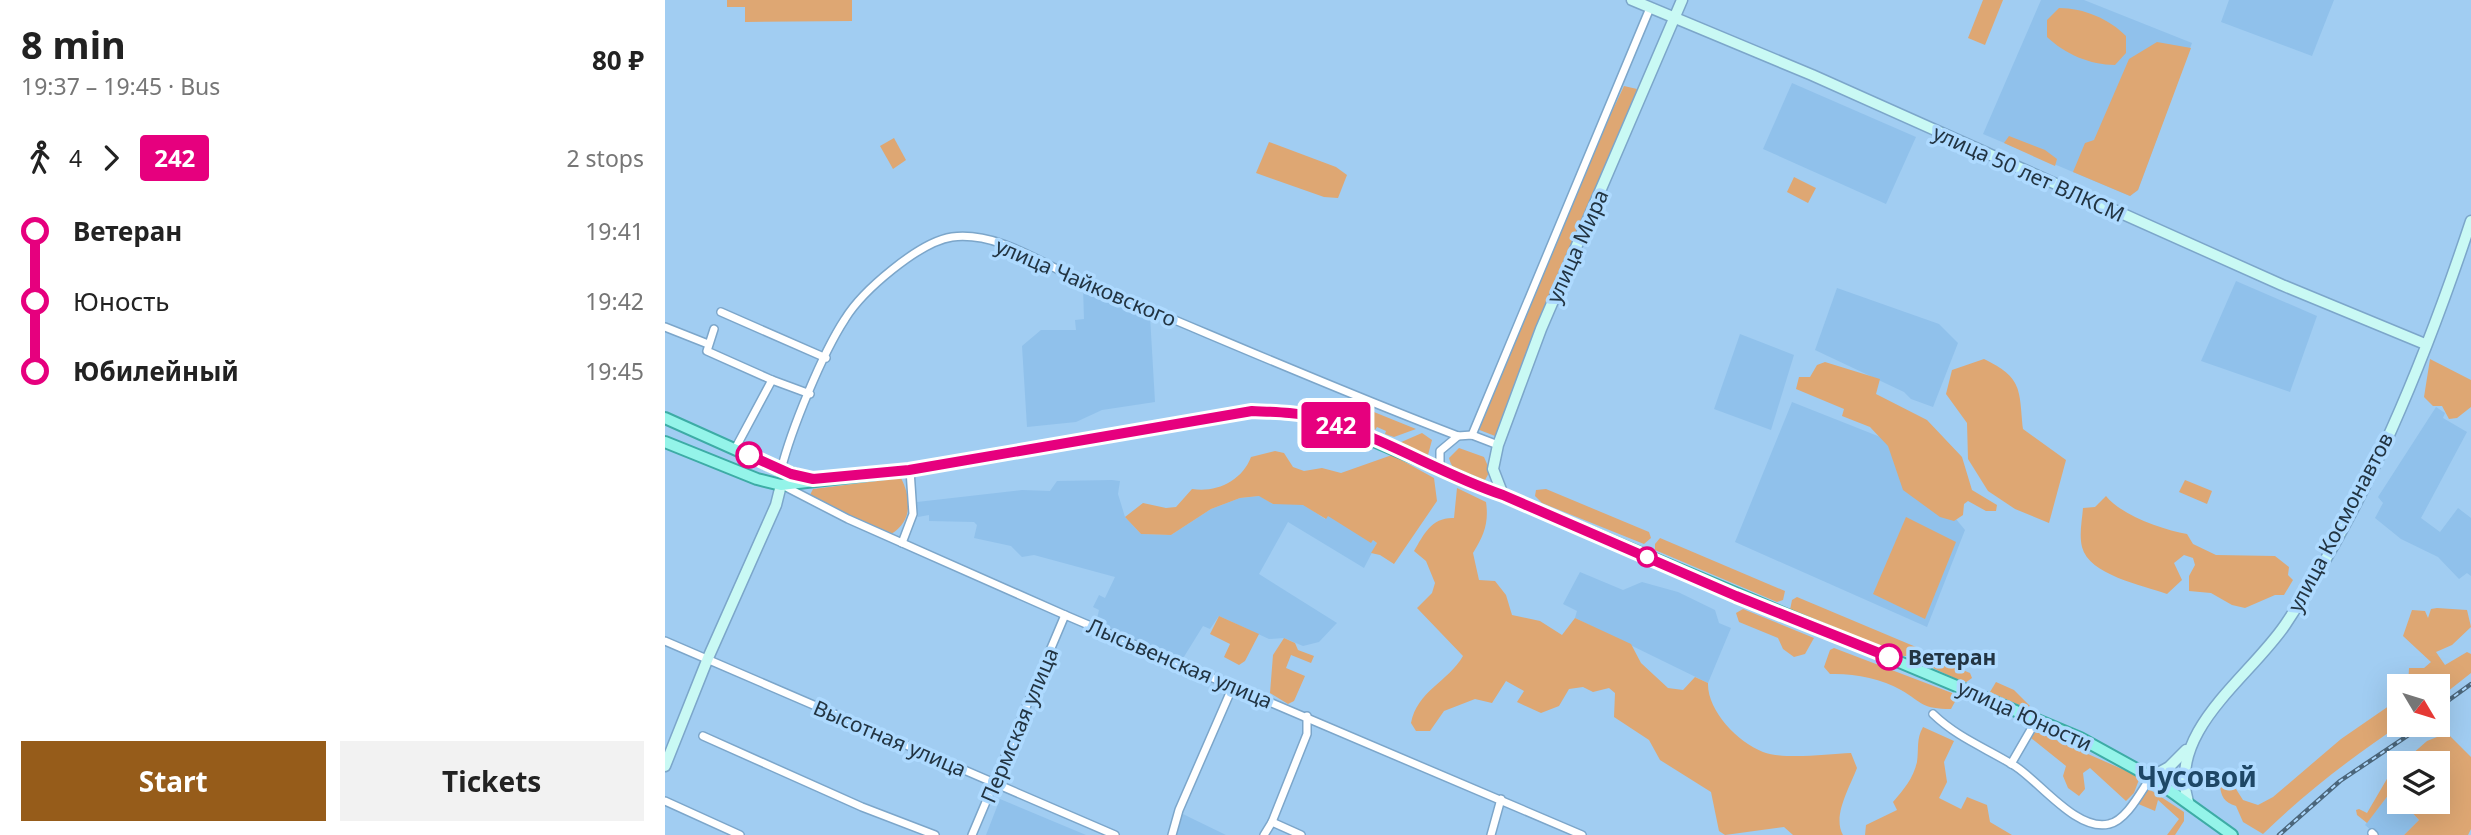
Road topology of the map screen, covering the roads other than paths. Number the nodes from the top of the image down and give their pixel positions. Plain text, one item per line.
1 (1632, 0) edge
2 (1682, 0) edge
3 (1650, 8) junction
4 (1673, 18) junction
5 (2471, 221) edge
6 (721, 312) dead end
7 (665, 327) edge
8 (714, 329) dead end
9 (708, 344) junction
10 (2425, 344) junction
11 (826, 358) junction
12 (772, 380) junction
13 (810, 394) junction
14 (665, 418) edge
15 (1472, 435) junction
16 (1458, 436) junction
17 (665, 442) edge
18 (1498, 445) junction
19 (735, 449) junction
20 (1440, 468) junction
21 (781, 470) junction
22 (909, 470) junction
23 (813, 479) junction
24 (781, 485) junction
25 (1503, 495) junction
26 (812, 502) junction
27 (902, 543) junction
28 (1065, 615) junction
29 (665, 641) edge
30 (708, 658) junction
31 (1233, 687) junction
32 (1933, 714) dead end
33 (1307, 716) junction
34 (2037, 719) junction
35 (703, 736) dead end
36 (2190, 744) junction
37 (2011, 764) junction
38 (665, 766) edge
39 (2151, 776) junction
40 (993, 784) junction
41 (1501, 799) junction
42 (665, 801) edge
43 (2188, 802) junction
44 (1272, 822) junction
45 (740, 835) edge
46 (935, 835) edge
47 (972, 835) edge
48 (1115, 835) edge
49 (1172, 835) edge
50 (1264, 835) edge
51 (1301, 835) edge
52 (1491, 835) edge
53 (1581, 835) edge
54 (2232, 835) edge

1 - 3 street, улица 50 лет ВЛКСМ
2 - 4 street, улица Мира
3 - 4 street, улица 50 лет ВЛКСМ
3 - 15 street, улица Мира
4 - 10 street, улица 50 лет ВЛКСМ
4 - 18 street, улица Мира
5 - 10 street, улица Космонавтов
6 - 11 street
7 - 9 street
8 - 9 street
9 - 12 street
10 - 36 street, улица Космонавтов
11 - 13 street, улица Чайковского
11 - 16 street, улица Чайковского
12 - 13 street
12 - 19 street
13 - 21 street, улица Чайковского
14 - 19 main road
15 - 16 street, улица Чайковского
15 - 18 street, улица Чайковского
16 - 20 street
17 - 24 main road, Лысьвенская улица
18 - 25 street, улица Мира
19 - 21 main road
20 - 22 main road, улица Юности
20 - 25 main road, улица Юности
21 - 23 main road
21 - 24 main road
22 - 23 main road, улица Юности
22 - 27 street
23 - 24 main road, Лысьвенская улица
23 - 26 street
24 - 26 street, Лысьвенская улица
24 - 30 street
25 - 34 main road, улица Юности
26 - 27 street, Лысьвенская улица
27 - 28 street, Лысьвенская улица
28 - 31 street, Лысьвенская улица
28 - 40 street, Пермская улица
29 - 30 street, Высотная улица
30 - 38 street
30 - 40 street, Высотная улица
31 - 33 street, Лысьвенская улица
31 - 49 street
32 - 37 street
33 - 41 street, Лысьвенская улица
33 - 44 street
34 - 37 street
34 - 39 main road, улица Юности
35 - 46 street
36 - 39 street
36 - 43 street, улица Космонавтов
37 - 39 street
39 - 43 main road, улица Юности
40 - 47 street, Пермская улица
40 - 48 street, Высотная улица
41 - 52 street
41 - 53 street, Лысьвенская улица
42 - 45 street
43 - 54 main road, улица Юности
44 - 50 street
44 - 51 street

